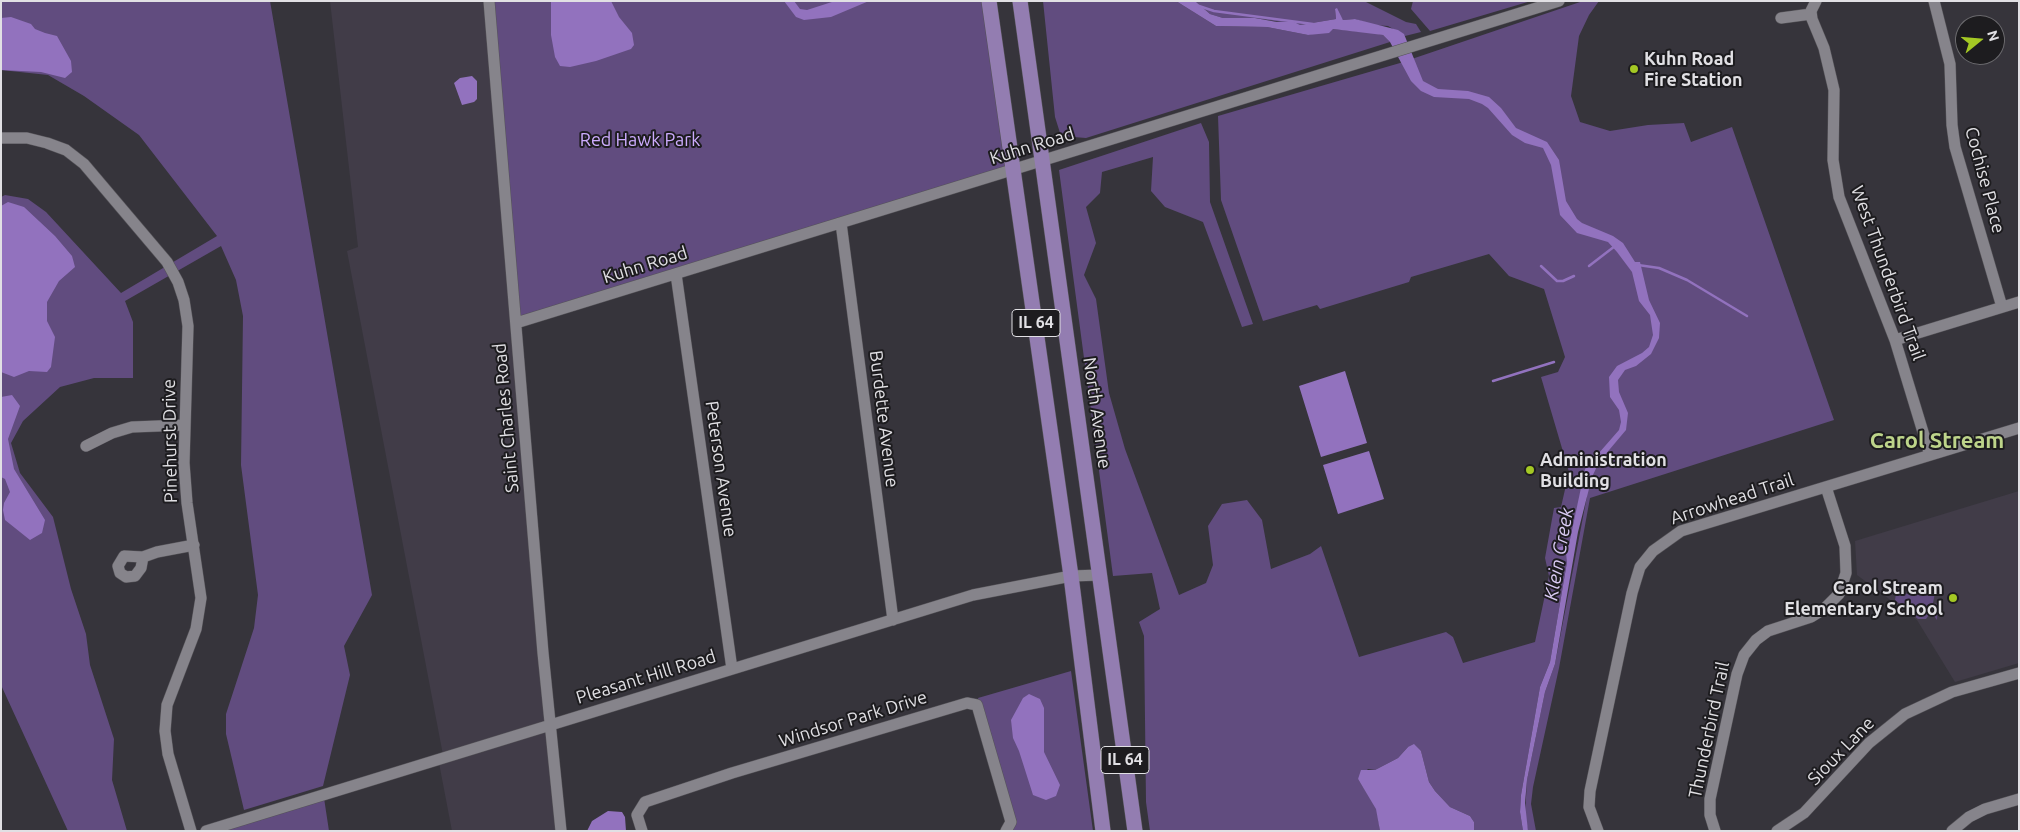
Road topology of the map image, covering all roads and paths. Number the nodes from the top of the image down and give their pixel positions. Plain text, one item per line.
1 (489, 1) edge
2 (989, 1) edge
3 (1020, 1) edge
4 (1559, 1) edge
5 (1816, 1) edge
6 (1934, 1) edge
7 (1811, 14) junction
8 (1781, 18) dead end
9 (1, 138) edge
10 (1041, 161) junction
11 (1014, 170) junction
12 (841, 223) junction
13 (676, 274) junction
14 (2019, 302) edge
15 (2002, 307) junction
16 (516, 323) junction
17 (1895, 340) junction
18 (184, 425) junction
19 (2019, 428) edge
20 (86, 446) dead end
21 (1930, 455) junction
22 (1826, 487) junction
23 (194, 544) junction
24 (143, 557) dead end
25 (1100, 575) junction
26 (1071, 576) junction
27 (893, 620) junction
28 (732, 669) junction
29 (2019, 673) edge
30 (549, 726) junction
31 (2019, 799) edge
32 (191, 831) edge
33 (206, 831) edge
34 (561, 831) edge
35 (642, 831) edge
36 (1006, 831) edge
37 (1102, 831) edge
38 (1135, 831) edge
39 (1598, 831) edge
40 (1715, 831) edge
41 (1777, 831) edge
42 (1952, 831) edge

1 - 16 street, Saint Charles Road
2 - 11 main road, IL 64
3 - 10 main road, North Avenue / IL 64
4 - 10 street, Kuhn Road
5 - 7 street
6 - 15 street, Cochise Place
7 - 8 street
7 - 17 street, West Thunderbird Trail
9 - 18 street, Pinehurst Drive
10 - 11 street, Kuhn Road
10 - 25 main road, North Avenue / IL 64
11 - 12 street, Kuhn Road
11 - 26 main road, IL 64
12 - 13 street, Kuhn Road
12 - 27 street, Burdette Avenue
13 - 16 street, Kuhn Road
13 - 28 street, Peterson Avenue
14 - 15 street
15 - 17 street
16 - 30 street, Saint Charles Road
17 - 21 street, West Thunderbird Trail
18 - 20 street
18 - 23 street, Pinehurst Drive
19 - 21 street, Arrowhead Trail
21 - 22 street, Arrowhead Trail
22 - 39 street, Arrowhead Trail
22 - 40 street, Thunderbird Trail
23 - 24 street
23 - 32 street, Pinehurst Drive
25 - 26 street, Pleasant Hill Road
25 - 38 main road, North Avenue / IL 64
26 - 27 street, Pleasant Hill Road
26 - 37 main road, IL 64
27 - 28 street, Pleasant Hill Road
28 - 30 street, Pleasant Hill Road
29 - 41 street, Sioux Lane
30 - 33 street, Pleasant Hill Road
30 - 34 street, Saint Charles Road
31 - 42 street
35 - 36 street, Windsor Park Drive

